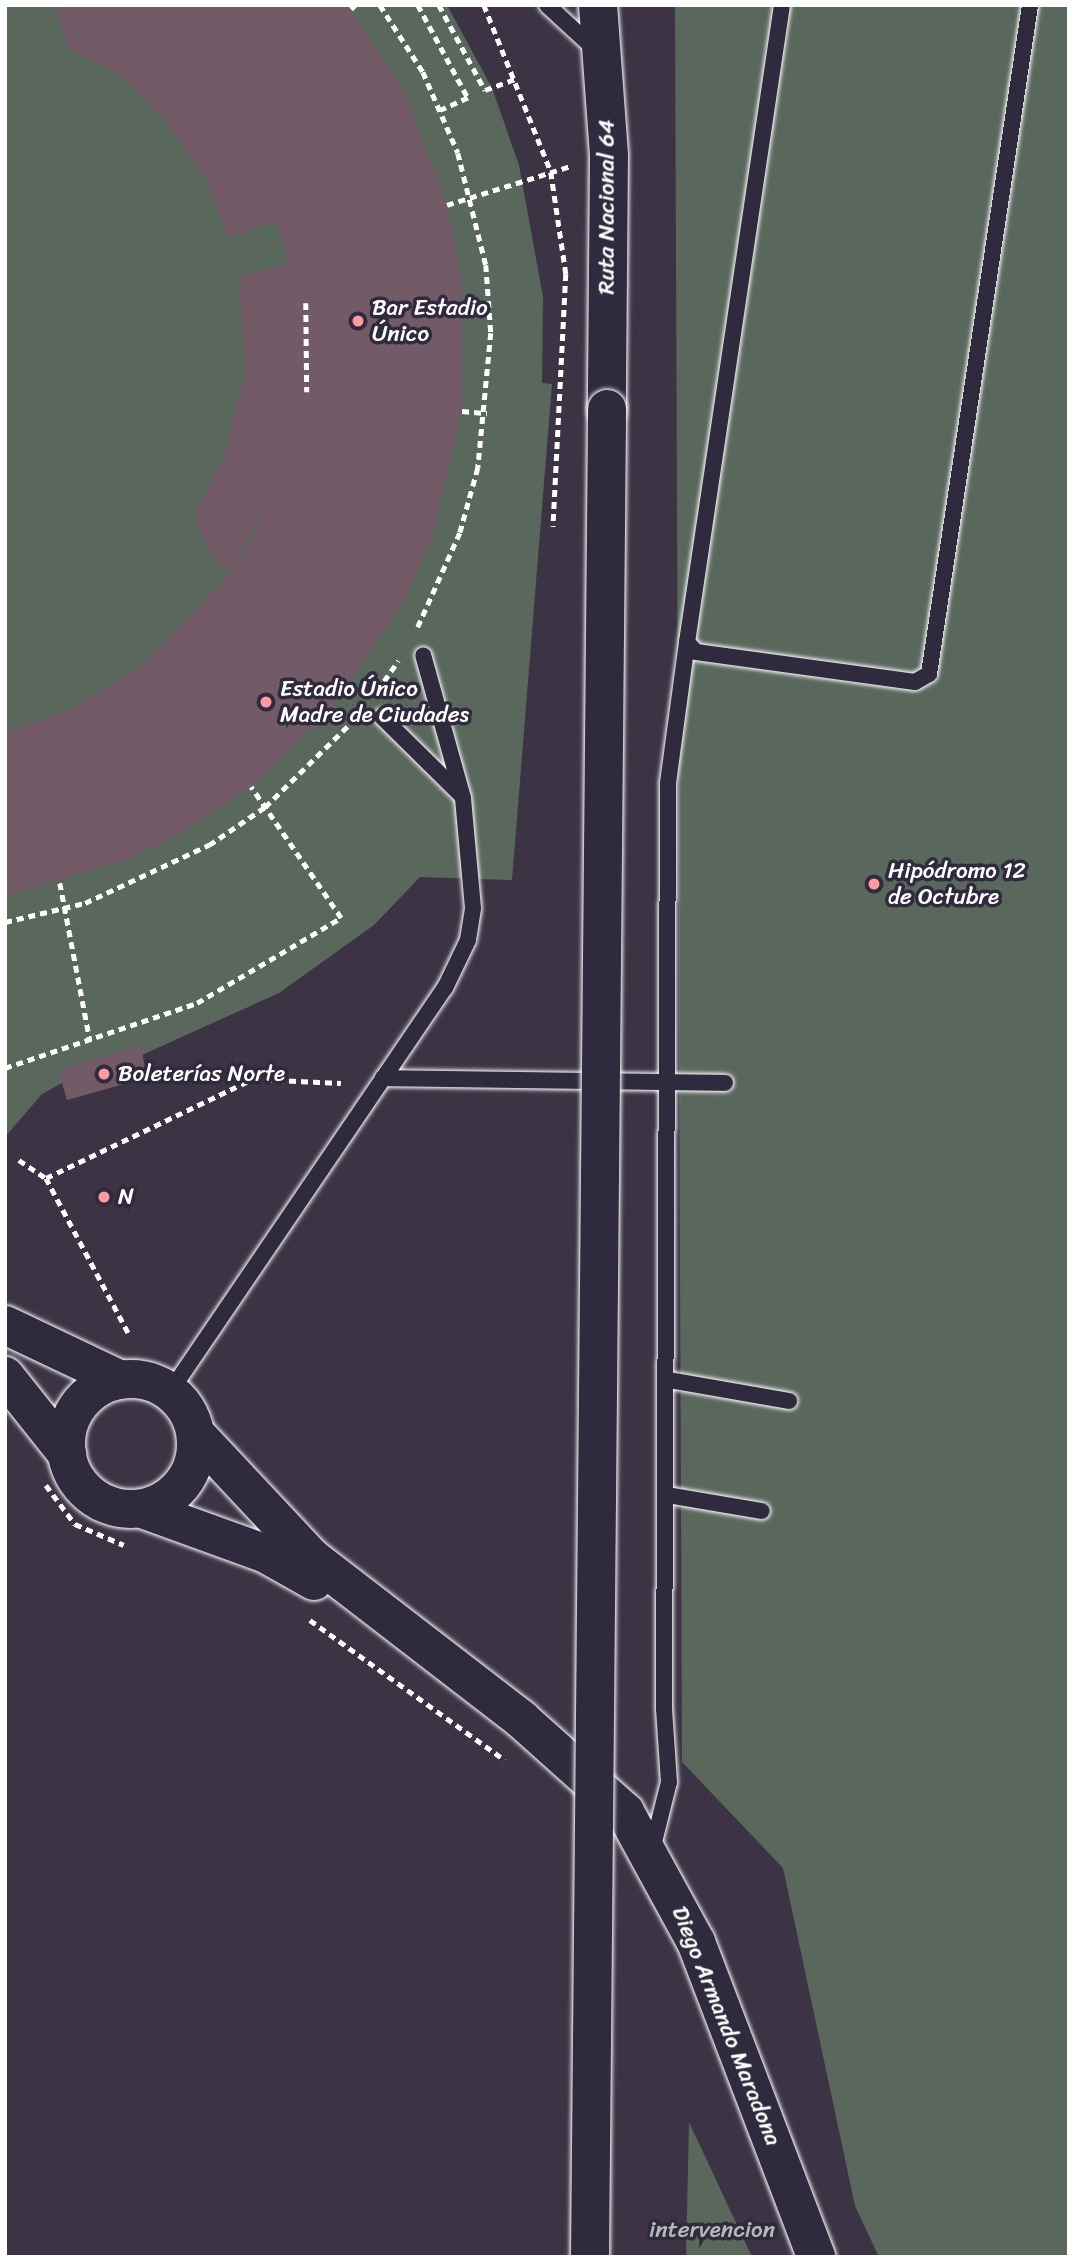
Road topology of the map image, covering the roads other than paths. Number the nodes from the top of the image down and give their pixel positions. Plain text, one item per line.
1 (547, 5) edge
2 (597, 5) edge
3 (782, 5) edge
4 (1030, 5) edge
5 (603, 56) junction
6 (687, 642) junction
7 (423, 655) dead end
8 (382, 717) dead end
9 (463, 798) junction
10 (383, 1078) junction
11 (671, 1082) junction
12 (725, 1083) dead end
13 (5, 1325) edge
14 (5, 1376) edge
15 (121, 1380) junction
16 (669, 1380) junction
17 (170, 1392) junction
18 (789, 1401) dead end
19 (196, 1434) junction
20 (55, 1467) junction
21 (667, 1495) junction
22 (142, 1509) junction
23 (762, 1511) dead end
24 (456, 1670) junction
25 (650, 1855) junction
26 (590, 2257) edge
27 (816, 2257) edge

1 - 5 lane
2 - 5 main road, Ruta Nacional 64
3 - 6 lane
4 - 6 lane
5 - 26 main road, Ruta Nacional 64, bridge
6 - 11 lane
7 - 9 lane
8 - 9 lane
9 - 10 lane
10 - 11 lane
10 - 17 lane
11 - 12 lane
11 - 16 lane
13 - 15 main road
14 - 20 main road, Diego Armando Maradona
15 - 17 main road
15 - 20 main road
16 - 18 lane
16 - 21 lane
17 - 19 main road, Diego Armando Maradona
19 - 22 main road
19 - 24 main road, Diego Armando Maradona
20 - 22 main road, Diego Armando Maradona
21 - 23 lane
21 - 25 lane
22 - 24 main road, Diego Armando Maradona
24 - 25 main road, Diego Armando Maradona
25 - 27 main road, Diego Armando Maradona

